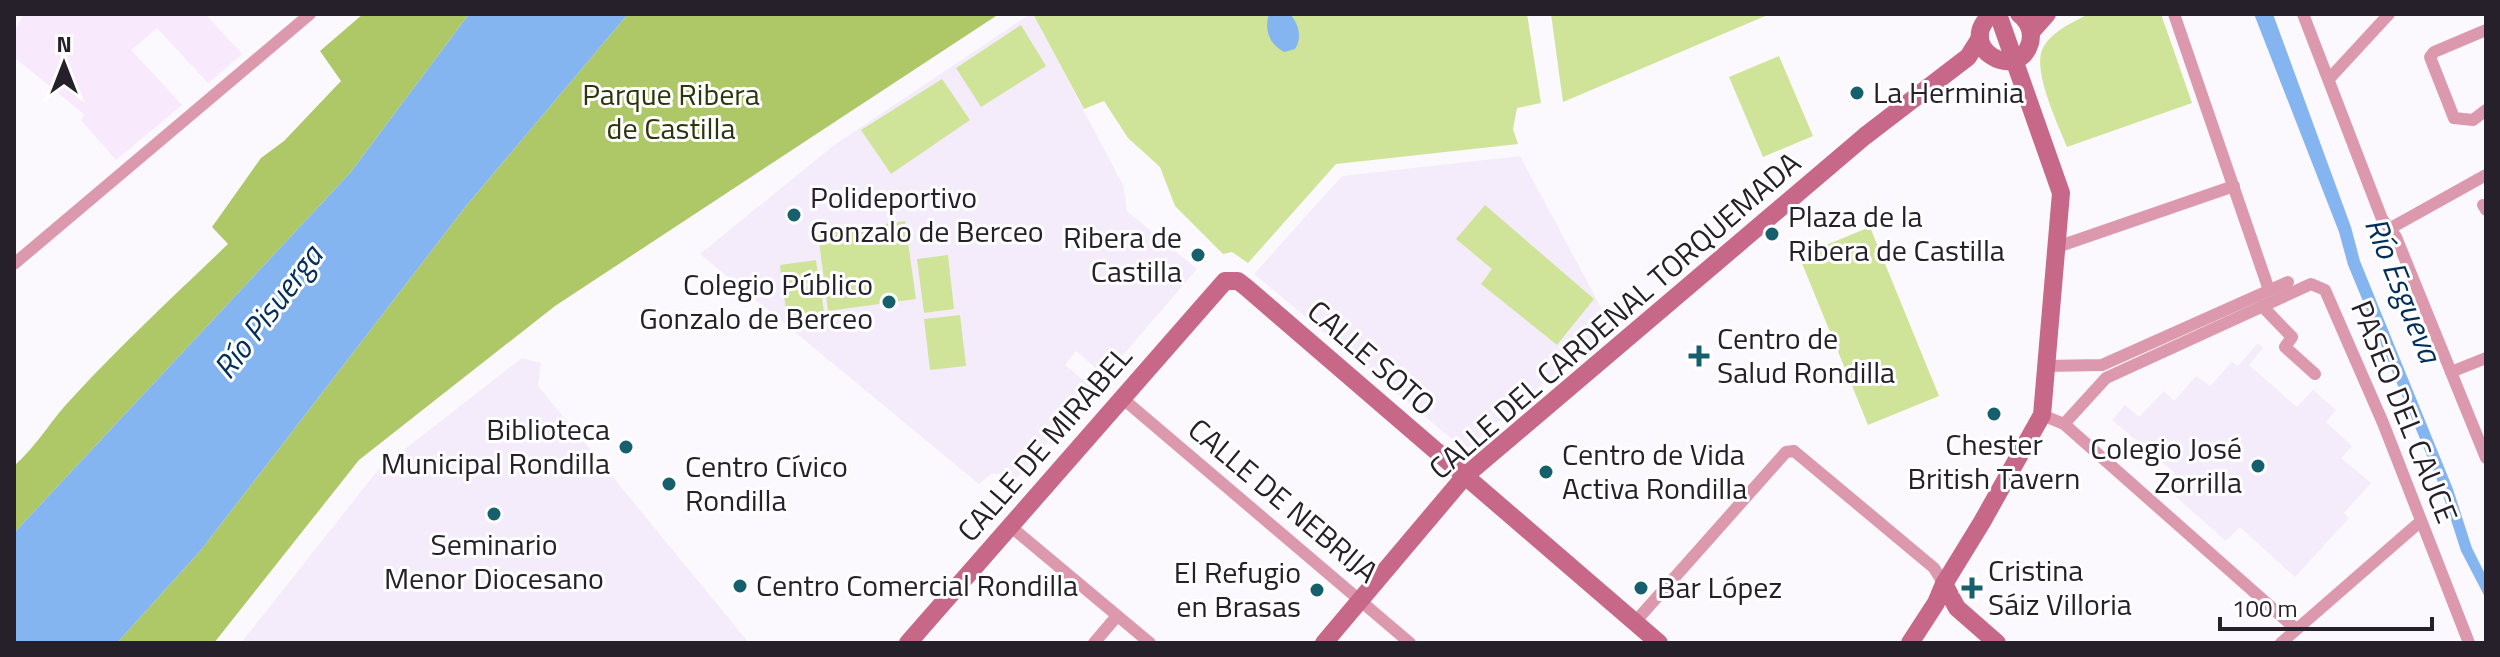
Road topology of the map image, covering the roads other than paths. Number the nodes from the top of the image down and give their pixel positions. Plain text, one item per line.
1 (310, 14) edge
2 (1995, 14) edge
3 (2020, 14) edge
4 (2047, 14) edge
5 (2174, 14) edge
6 (2303, 14) edge
7 (2389, 14) edge
8 (2029, 23) edge
9 (2486, 30) edge
10 (1980, 38) junction
11 (1989, 55) junction
12 (1968, 57) junction
13 (2015, 59) junction
14 (2329, 79) junction
15 (2486, 110) edge
16 (2486, 175) edge
17 (2234, 186) junction
18 (2389, 229) junction
19 (2057, 247) junction
20 (14, 264) edge
21 (1225, 281) joint
22 (2288, 282) dead end
23 (2269, 290) junction
24 (2262, 306) junction
25 (2486, 358) edge
26 (2046, 366) junction
27 (2451, 372) junction
28 (2315, 374) dead end
29 (1122, 398) junction
30 (2042, 415) junction
31 (2064, 424) junction
32 (2486, 458) edge
33 (1465, 476) junction
34 (2421, 521) junction
35 (1010, 526) junction
36 (1944, 584) junction
37 (1360, 601) junction
38 (1117, 616) junction
39 (1635, 622) junction
40 (2296, 629) junction
41 (908, 643) edge
42 (1094, 643) edge
43 (1150, 643) edge
44 (1324, 643) edge
45 (1410, 643) edge
46 (1659, 643) edge
47 (1910, 643) edge
48 (1997, 643) edge
49 (2281, 643) edge
50 (2469, 643) edge

1 - 20 street
2 - 10 street, CALLE DEL CARDENAL TORQUEMADA
2 - 13 street
3 - 8 street
4 - 8 street
5 - 17 street
6 - 14 street, PASEO DEL CAUCE
7 - 14 street
8 - 13 street
9 - 15 street
10 - 11 street
10 - 12 street, CALLE DEL CARDENAL TORQUEMADA
11 - 12 street
11 - 13 street
12 - 33 street, CALLE DEL CARDENAL TORQUEMADA
13 - 19 street
14 - 18 street, PASEO DEL CAUCE
16 - 18 street
17 - 19 street
17 - 23 street
18 - 27 street, PASEO DEL CAUCE
19 - 26 street
21 - 29 street, CALLE DE MIRABEL
21 - 33 street, CALLE SOTO
22 - 23 street
23 - 26 street
24 - 28 street
24 - 31 street
24 - 34 street, PASEO DEL CAUCE
25 - 27 street
26 - 30 street
27 - 32 street, PASEO DEL CAUCE
29 - 35 street, CALLE DE MIRABEL
29 - 37 street, CALLE DE NEBRIJA
30 - 31 street
30 - 36 street
31 - 40 street
33 - 37 street, CALLE DEL CARDENAL TORQUEMADA
33 - 39 street, CALLE SOTO
34 - 40 street
34 - 50 street, PASEO DEL CAUCE
35 - 38 street
35 - 41 street, CALLE DE MIRABEL
36 - 39 street
36 - 47 street
36 - 48 street
37 - 44 street, CALLE DEL CARDENAL TORQUEMADA
37 - 45 street, CALLE DE NEBRIJA
38 - 42 street
38 - 43 street
39 - 46 street, CALLE SOTO
40 - 49 street

